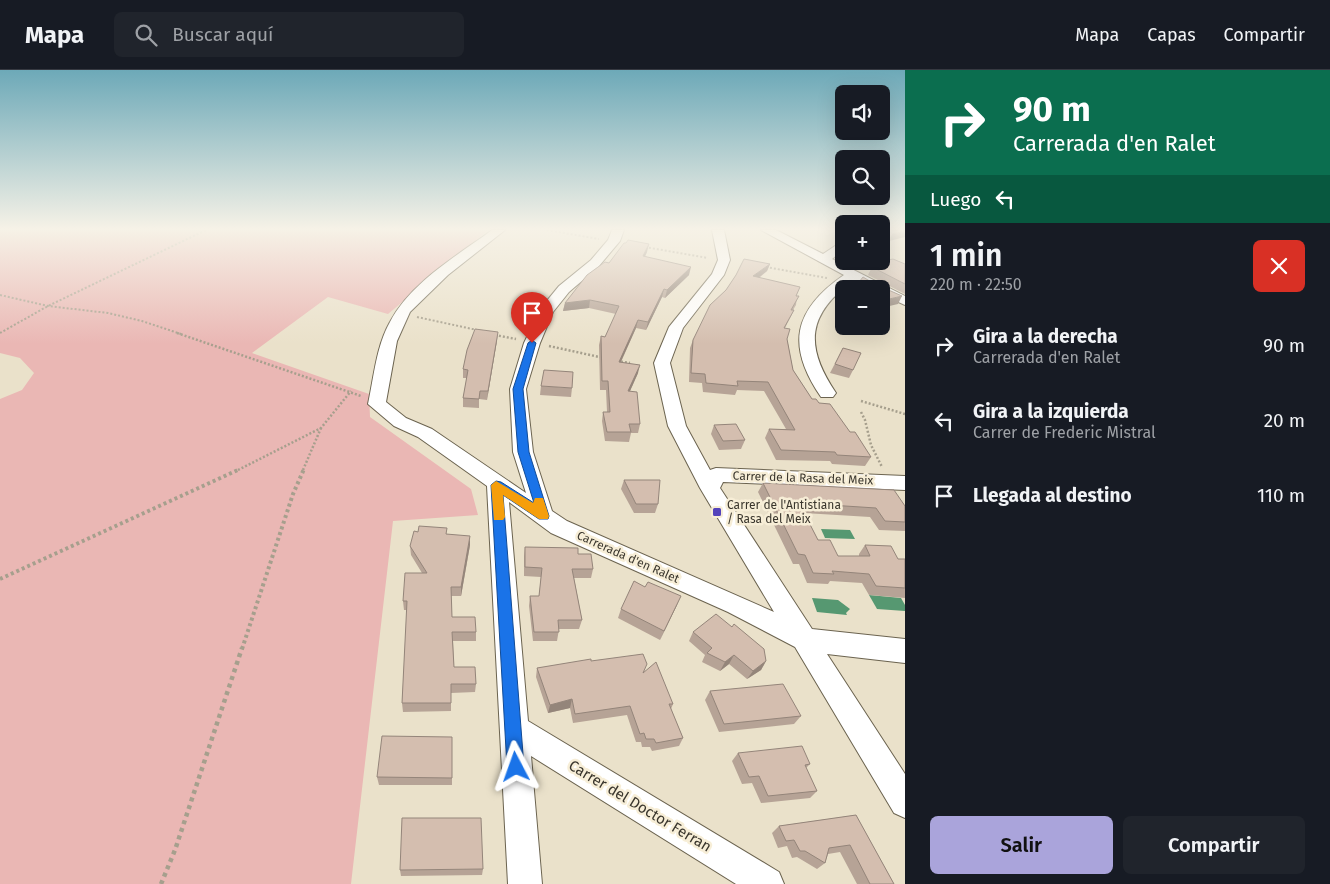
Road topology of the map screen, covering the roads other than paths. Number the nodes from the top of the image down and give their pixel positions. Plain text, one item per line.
1 (452, 268) edge
2 (589, 268) edge
3 (721, 268) edge
4 (839, 268) edge
5 (853, 275) junction
6 (863, 280) edge
7 (890, 294) edge
8 (905, 301) edge
9 (827, 393) dead end
10 (713, 481) junction
11 (905, 483) edge
12 (496, 485) junction
13 (543, 516) junction
14 (806, 640) junction
15 (905, 650) edge
16 (513, 728) junction
17 (905, 802) edge
18 (525, 884) edge
19 (767, 884) edge

1 - 12 street, Carrerada d'en Ralet
2 - 13 street
3 - 10 street
4 - 5 street
5 - 6 street
5 - 9 street
7 - 8 street
10 - 11 street, Carrer de la Rasa del Meix
10 - 14 street
12 - 13 street, Carrerada d'en Ralet
12 - 16 street
13 - 14 street, Carrerada d'en Ralet
14 - 15 street, Carrerada d'en Ralet
14 - 17 street
16 - 18 street
16 - 19 street, Carrer del Doctor Ferran

